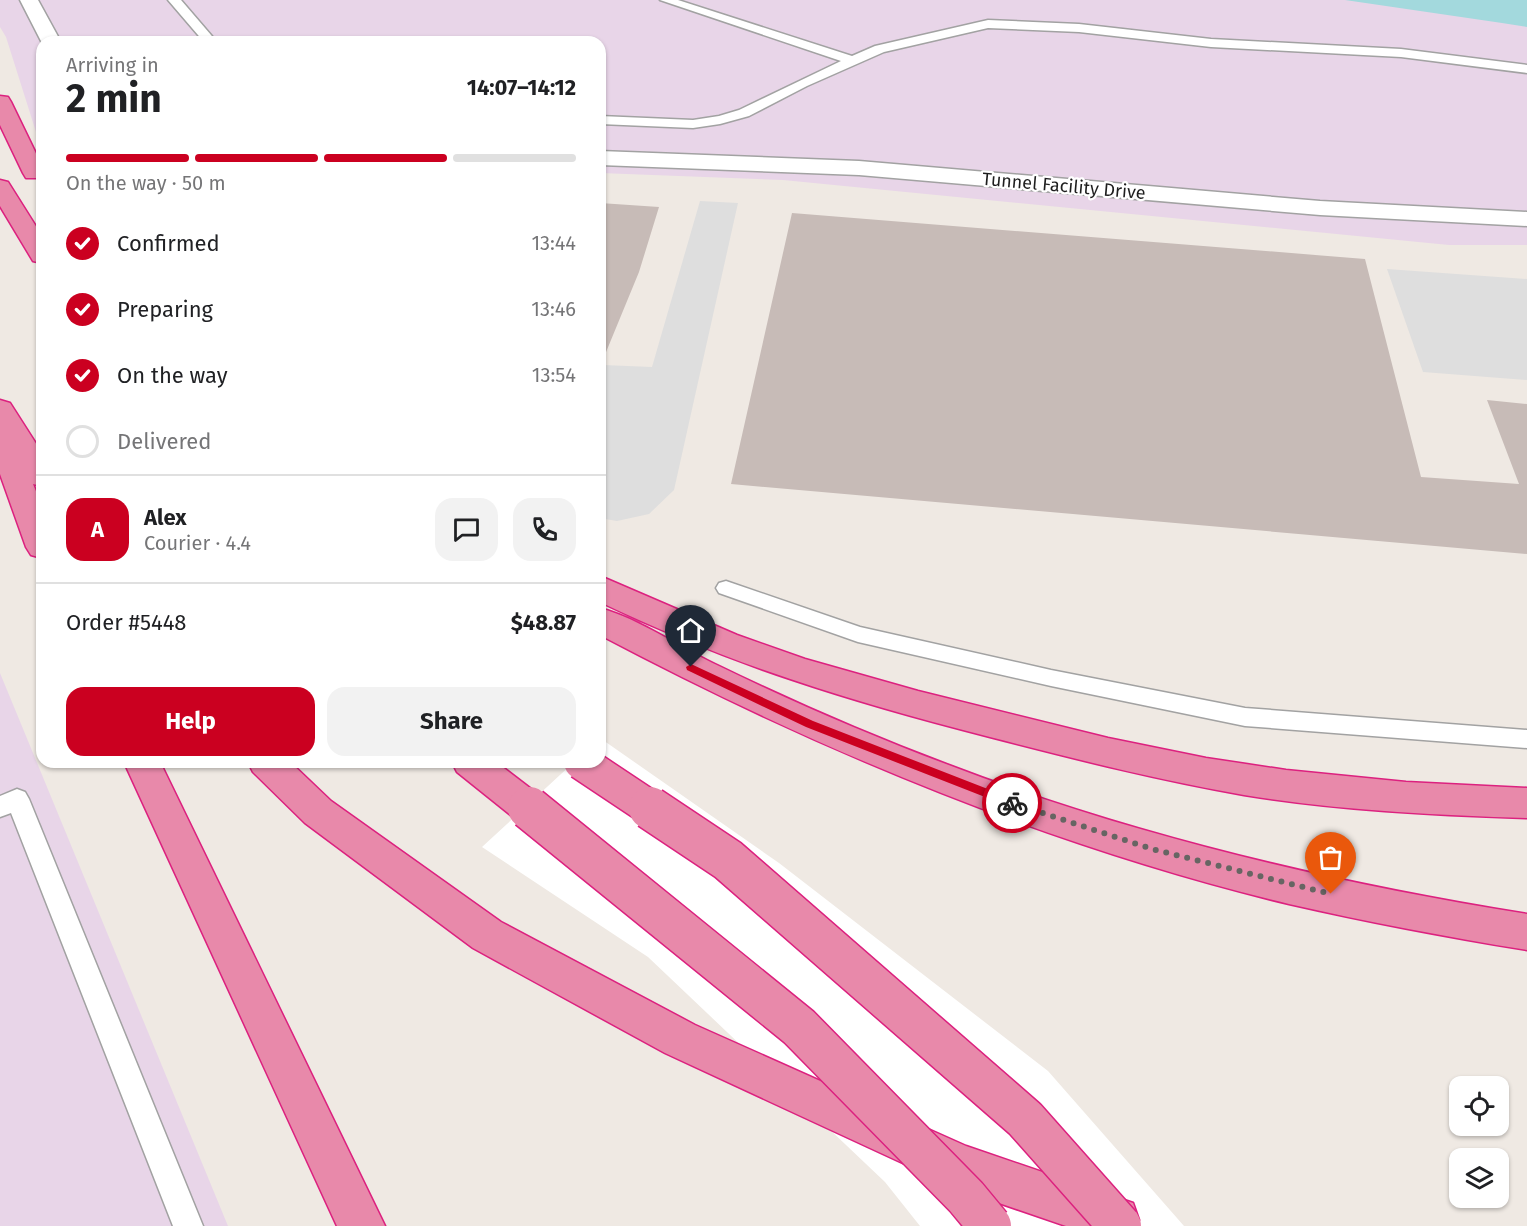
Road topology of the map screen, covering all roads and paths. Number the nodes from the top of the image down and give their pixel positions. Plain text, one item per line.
1 (28, 0) edge
2 (174, 0) edge
3 (666, 0) edge
4 (48, 36) edge
5 (205, 36) edge
6 (851, 60) junction
7 (1527, 69) edge
8 (0, 102) edge
9 (606, 120) edge
10 (0, 138) edge
11 (606, 158) edge
12 (36, 174) edge
13 (36, 176) edge
14 (0, 187) edge
15 (1527, 219) edge
16 (36, 246) edge
17 (0, 409) edge
18 (0, 434) edge
19 (36, 466) edge
20 (36, 531) edge
21 (726, 588) dead end
22 (606, 591) edge
23 (606, 623) edge
24 (1527, 739) edge
25 (145, 768) edge
26 (272, 768) edge
27 (478, 768) edge
28 (590, 768) edge
29 (1527, 803) edge
30 (0, 807) edge
31 (1527, 932) edge
32 (188, 1226) edge
33 (361, 1226) edge
34 (990, 1226) edge
35 (1120, 1226) edge
36 (1135, 1226) edge

1 - 4 street
2 - 5 lane
3 - 6 lane
6 - 7 lane
6 - 9 lane
8 - 12 highway
10 - 13 highway
11 - 15 street, Tunnel Facility Drive
14 - 16 highway
17 - 19 highway
18 - 20 highway
21 - 24 lane
22 - 29 highway
23 - 31 highway
25 - 33 highway
26 - 36 highway
27 - 34 highway, bridge
28 - 35 highway, bridge
30 - 32 lane

